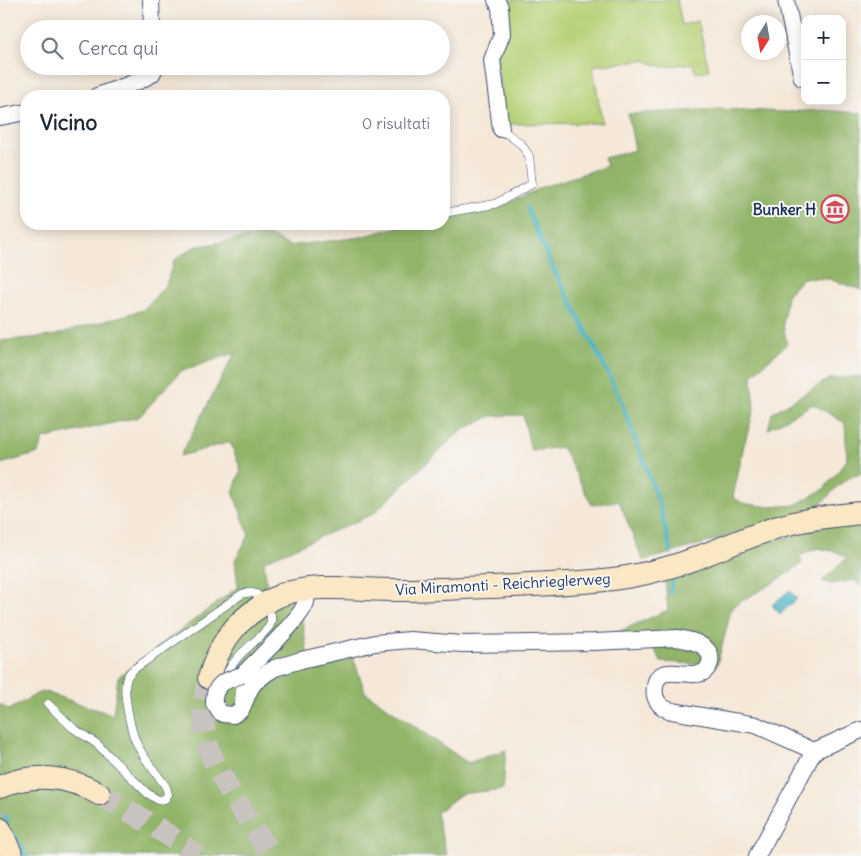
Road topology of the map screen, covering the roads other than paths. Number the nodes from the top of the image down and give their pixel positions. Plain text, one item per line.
1 (151, 0) edge
2 (496, 0) edge
3 (786, 0) edge
4 (152, 20) edge
5 (801, 73) edge
6 (150, 75) edge
7 (113, 90) edge
8 (20, 113) edge
9 (0, 117) edge
10 (501, 128) joint
11 (450, 212) edge
12 (861, 512) edge
13 (306, 590) junction
14 (260, 597) dead end
15 (271, 615) dead end
16 (242, 675) junction
17 (209, 678) tunnel mouth
18 (48, 704) dead end
19 (861, 730) edge
20 (814, 751) junction
21 (0, 786) edge
22 (99, 794) tunnel mouth
23 (0, 829) edge
24 (12, 856) edge
25 (757, 856) edge

1 - 4 street
2 - 10 street
3 - 5 street
6 - 7 street
8 - 9 street
10 - 11 lane
12 - 13 main road, Via Miramonti - Reichrieglerweg
13 - 16 street
13 - 17 main road, Via Miramonti - Reichrieglerweg
14 - 18 lane
15 - 16 lane
16 - 20 street, bridge
19 - 20 street
20 - 25 street
21 - 22 main road
23 - 24 main road

